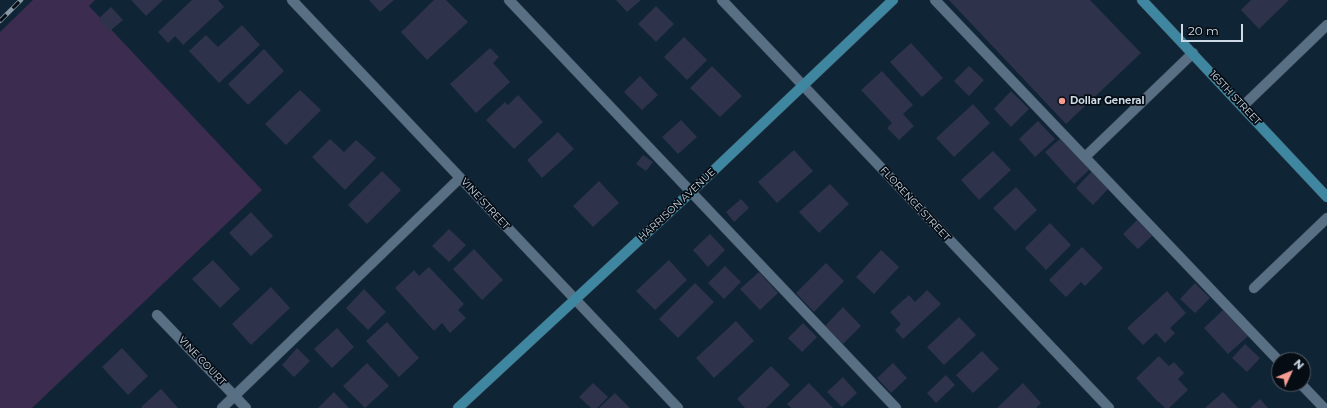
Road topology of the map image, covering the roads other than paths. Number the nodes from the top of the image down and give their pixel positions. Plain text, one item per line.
1 (292, 0) edge
2 (509, 0) edge
3 (722, 0) edge
4 (893, 0) edge
5 (935, 0) edge
6 (1142, 0) edge
7 (1327, 25) edge
8 (1192, 53) junction
9 (803, 86) junction
10 (1243, 106) junction
11 (1085, 157) junction
12 (460, 178) junction
13 (691, 192) junction
14 (1327, 197) edge
15 (1327, 218) edge
16 (1254, 288) dead end
17 (574, 299) junction
18 (157, 315) dead end
19 (1271, 352) edge
20 (1309, 392) edge
21 (235, 396) junction
22 (222, 408) edge
23 (246, 408) edge
24 (458, 408) edge
25 (678, 408) edge
26 (896, 408) edge
27 (1109, 408) edge
28 (1324, 408) edge

1 - 12 street, VINE STREET
2 - 13 street
3 - 9 street, FLORENCE STREET
4 - 9 street, HARRISON AVENUE
5 - 11 street
6 - 8 street, 165TH STREET
7 - 10 street
8 - 10 street, 165TH STREET
8 - 11 street
9 - 13 street, HARRISON AVENUE
9 - 27 street, FLORENCE STREET
10 - 14 street, 165TH STREET
11 - 19 street
12 - 17 street, VINE STREET
12 - 21 street
13 - 17 street, HARRISON AVENUE
13 - 26 street
15 - 16 street
17 - 24 street, HARRISON AVENUE
17 - 25 street, VINE STREET
18 - 21 street, VINE COURT
20 - 28 street
21 - 22 street
21 - 23 street, VINE COURT

